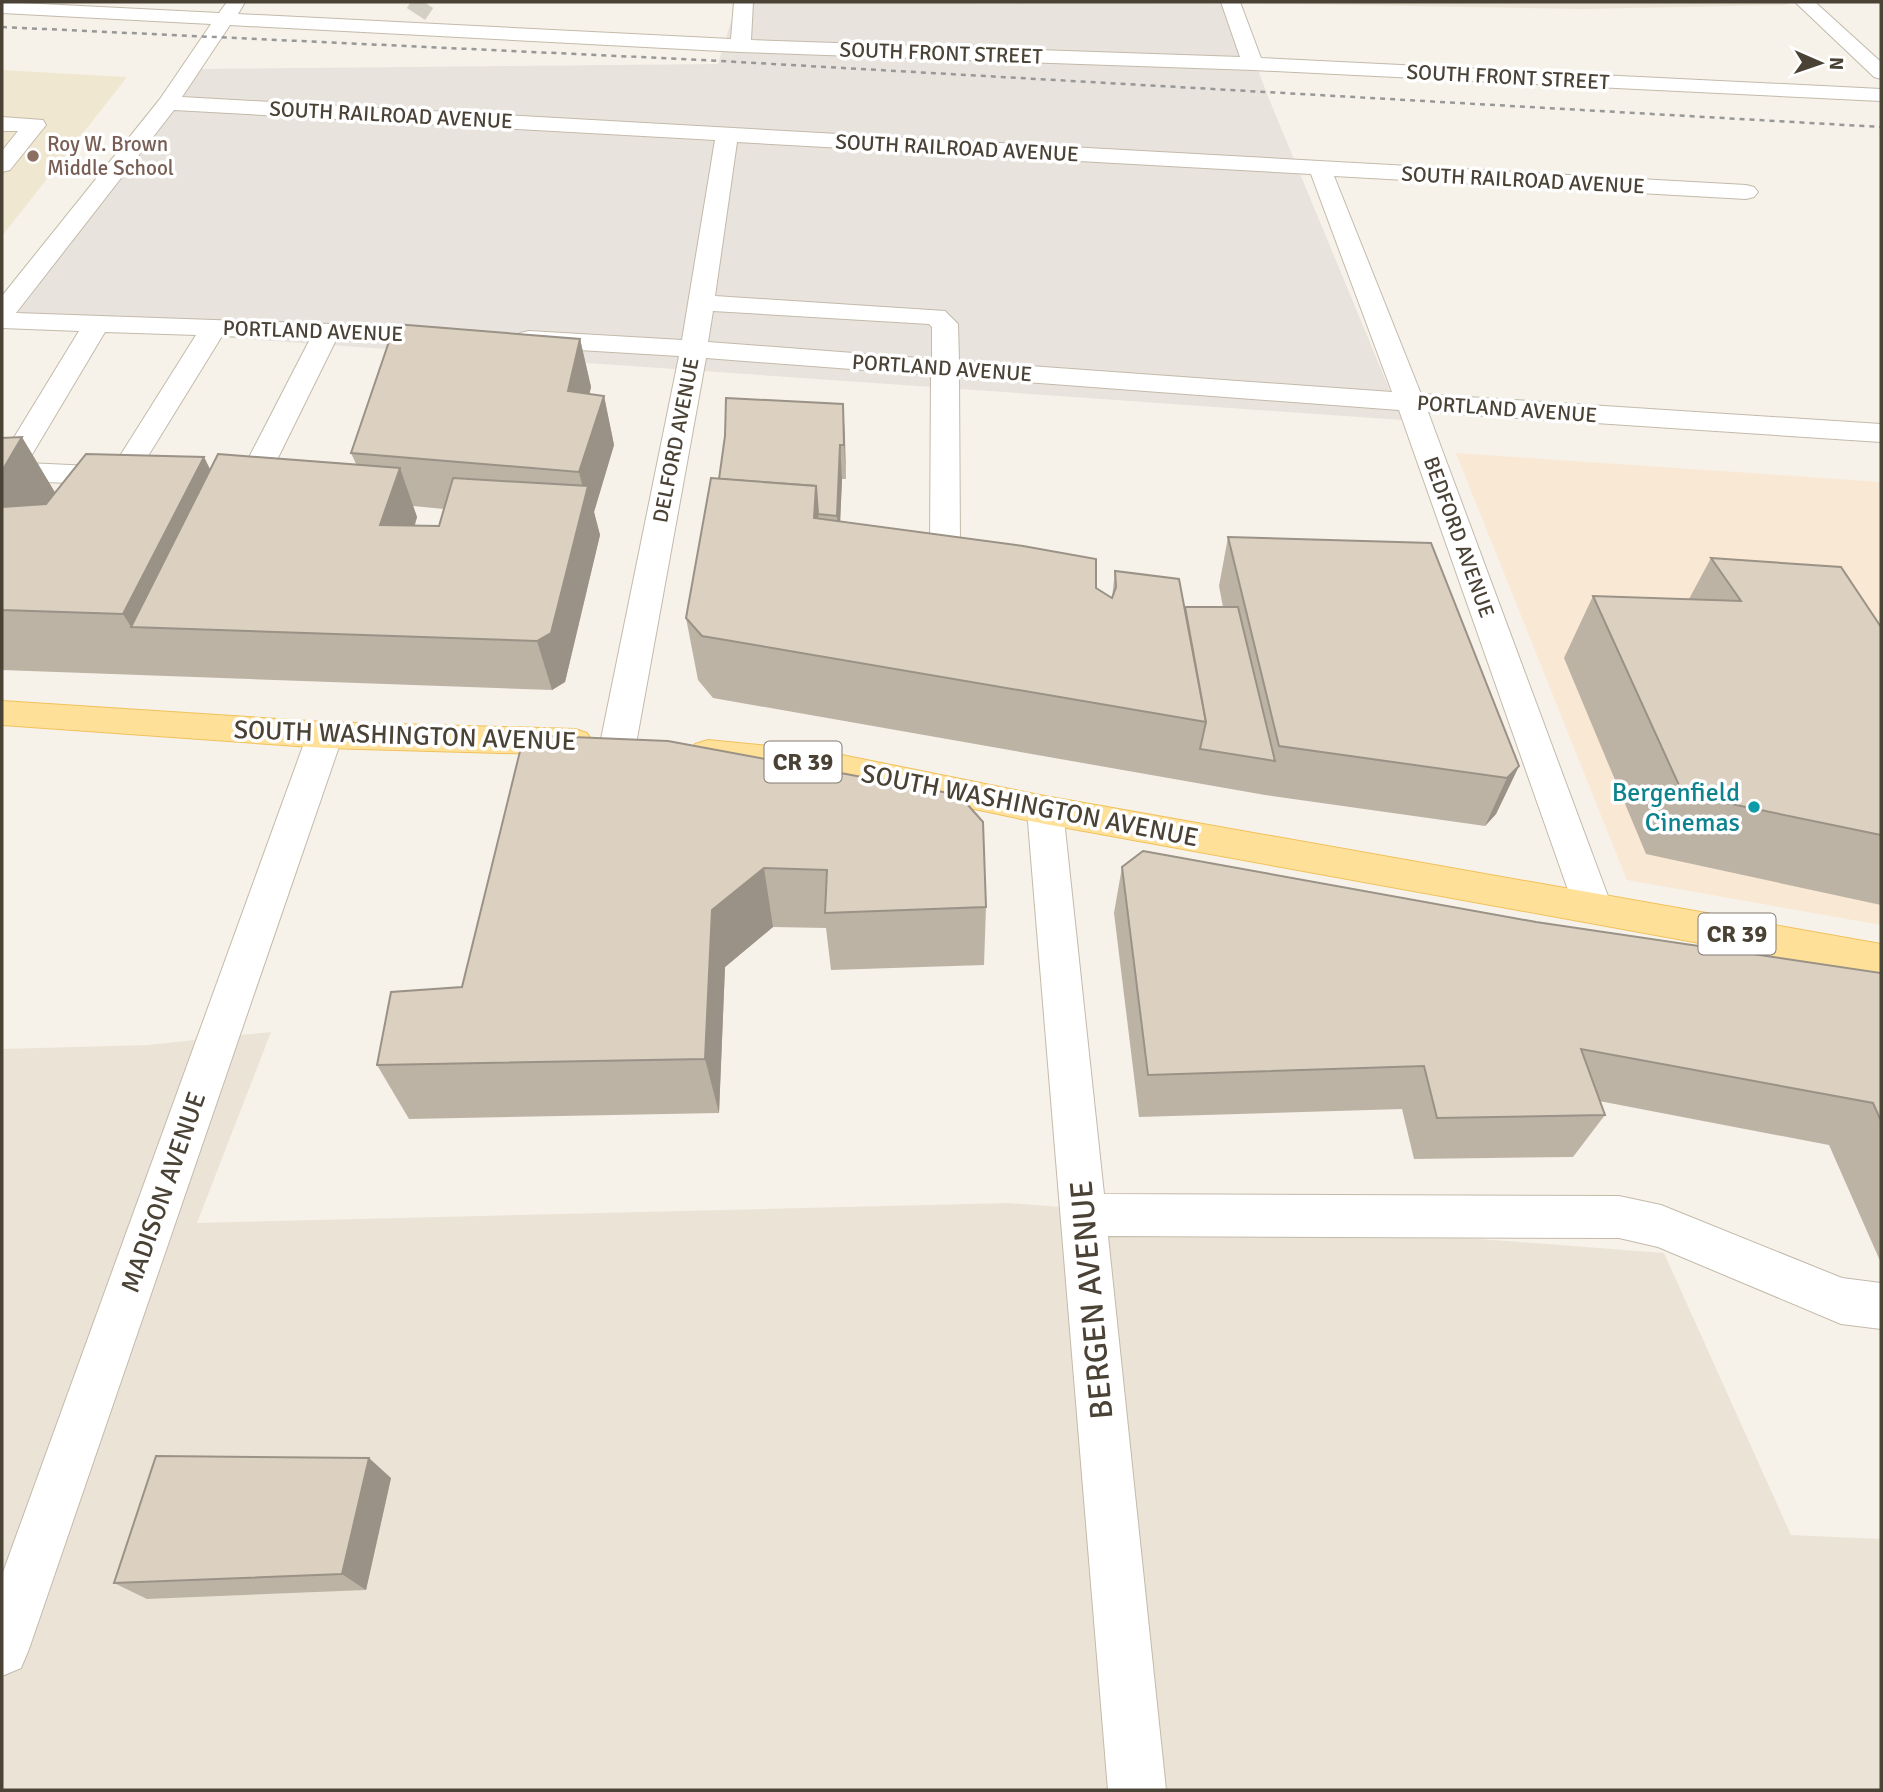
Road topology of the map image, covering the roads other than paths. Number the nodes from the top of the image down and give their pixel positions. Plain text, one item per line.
1 (744, 2) edge
2 (1231, 2) edge
3 (1804, 2) edge
4 (2, 7) edge
5 (230, 9) edge
6 (740, 46) junction
7 (1253, 64) junction
8 (1881, 73) edge
9 (1881, 95) edge
10 (168, 103) junction
11 (2, 124) edge
12 (727, 135) junction
13 (2, 165) edge
14 (1320, 169) junction
15 (1746, 192) dead end
16 (701, 303) junction
17 (2, 313) edge
18 (2, 320) edge
19 (96, 324) junction
20 (214, 328) junction
21 (327, 332) junction
22 (475, 337) edge
23 (502, 338) edge
24 (694, 349) junction
25 (943, 368) junction
26 (1410, 402) junction
27 (1881, 433) edge
28 (191, 478) edge
29 (945, 547) edge
30 (2, 713) edge
31 (325, 735) junction
32 (645, 746) junction
33 (1045, 810) junction
34 (1593, 907) junction
35 (1881, 961) edge
36 (1083, 1215) junction
37 (1881, 1306) edge
38 (2, 1649) edge
39 (1137, 1790) edge

1 - 6 street
2 - 7 street
3 - 8 street
4 - 5 street, SOUTH FRONT STREET
5 - 6 street, SOUTH FRONT STREET
5 - 10 street
6 - 7 street, SOUTH FRONT STREET
7 - 9 street, SOUTH FRONT STREET
10 - 12 street, SOUTH RAILROAD AVENUE
10 - 17 street
11 - 13 street
12 - 14 street, SOUTH RAILROAD AVENUE
12 - 16 street, DELFORD AVENUE
14 - 15 street, SOUTH RAILROAD AVENUE
14 - 26 street, BEDFORD AVENUE
16 - 24 street, DELFORD AVENUE
16 - 25 street
18 - 19 street, PORTLAND AVENUE
19 - 20 street, PORTLAND AVENUE
19 - 20 street
20 - 21 street, PORTLAND AVENUE
21 - 22 street, PORTLAND AVENUE
21 - 28 street
23 - 24 street, PORTLAND AVENUE
24 - 25 street, PORTLAND AVENUE
24 - 32 street, DELFORD AVENUE
25 - 26 street, PORTLAND AVENUE
25 - 29 street
26 - 27 street, PORTLAND AVENUE
26 - 34 street, BEDFORD AVENUE
30 - 31 main road, SOUTH WASHINGTON AVENUE / CR 39
31 - 32 main road, SOUTH WASHINGTON AVENUE / CR 39
31 - 38 street, MADISON AVENUE
32 - 33 main road, SOUTH WASHINGTON AVENUE / CR 39
33 - 34 main road, SOUTH WASHINGTON AVENUE / CR 39
33 - 36 street, BERGEN AVENUE
34 - 35 main road, SOUTH WASHINGTON AVENUE / CR 39
36 - 37 street
36 - 39 street, BERGEN AVENUE

